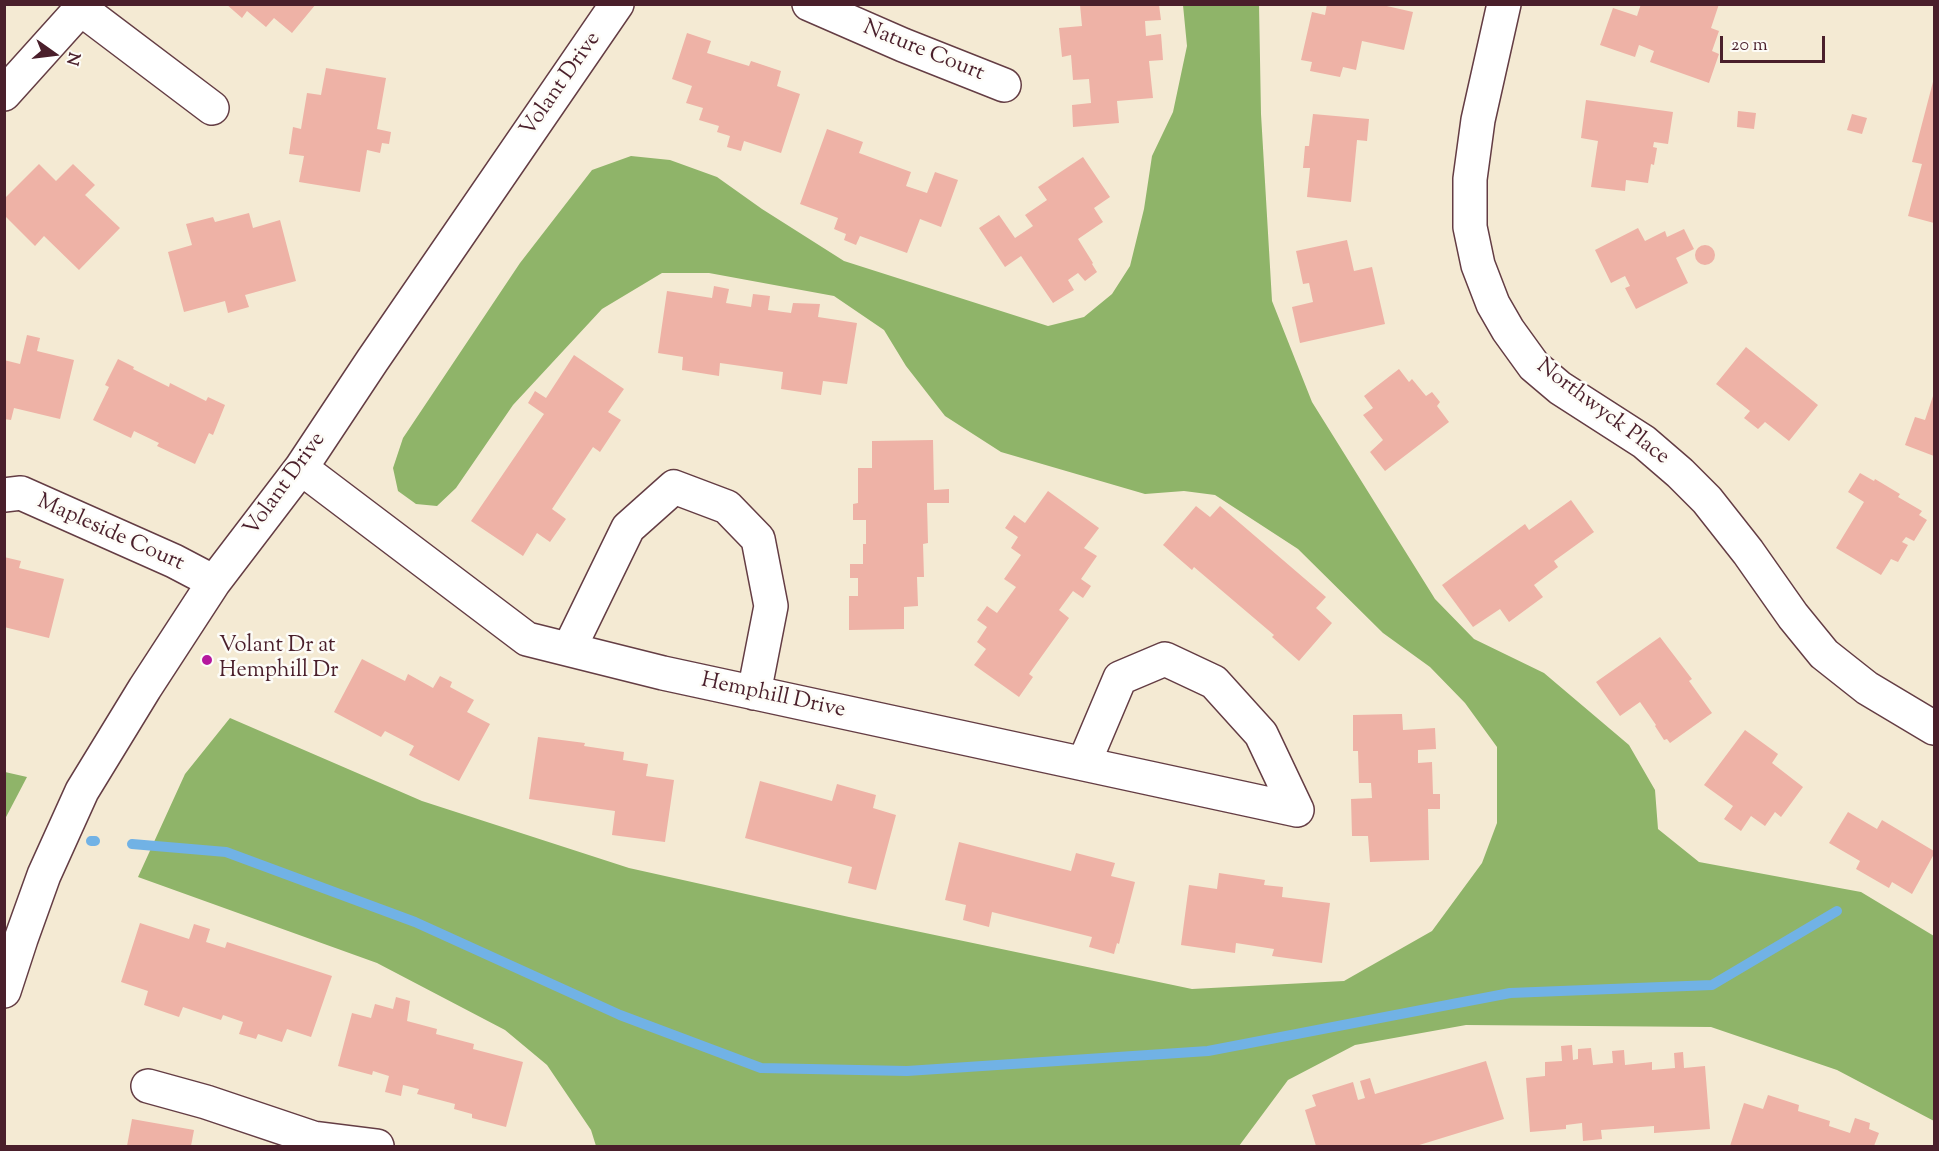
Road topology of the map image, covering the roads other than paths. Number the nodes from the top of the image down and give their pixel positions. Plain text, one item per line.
1 (617, 4) edge
2 (809, 4) edge
3 (1504, 4) edge
4 (83, 7) edge
5 (1004, 85) dead end
6 (4, 94) edge
7 (212, 108) dead end
8 (301, 468) junction
9 (4, 495) edge
10 (214, 582) junction
11 (568, 649) junction
12 (754, 693) junction
13 (1931, 718) edge
14 (1084, 763) junction
15 (4, 991) edge
16 (148, 1086) dead end
17 (312, 1142) edge
18 (377, 1146) edge

1 - 8 street, Volant Drive
2 - 5 street, Nature Court
3 - 13 street, Northwyck Place
4 - 6 street
4 - 7 street
8 - 10 street, Volant Drive
8 - 11 street, Hemphill Drive
9 - 10 street, Mapleside Court
10 - 15 street, Volant Drive
11 - 12 street, Hemphill Drive
11 - 12 street
12 - 14 street, Hemphill Drive
14 - 14 street, Hemphill Drive
16 - 17 street
17 - 18 street

